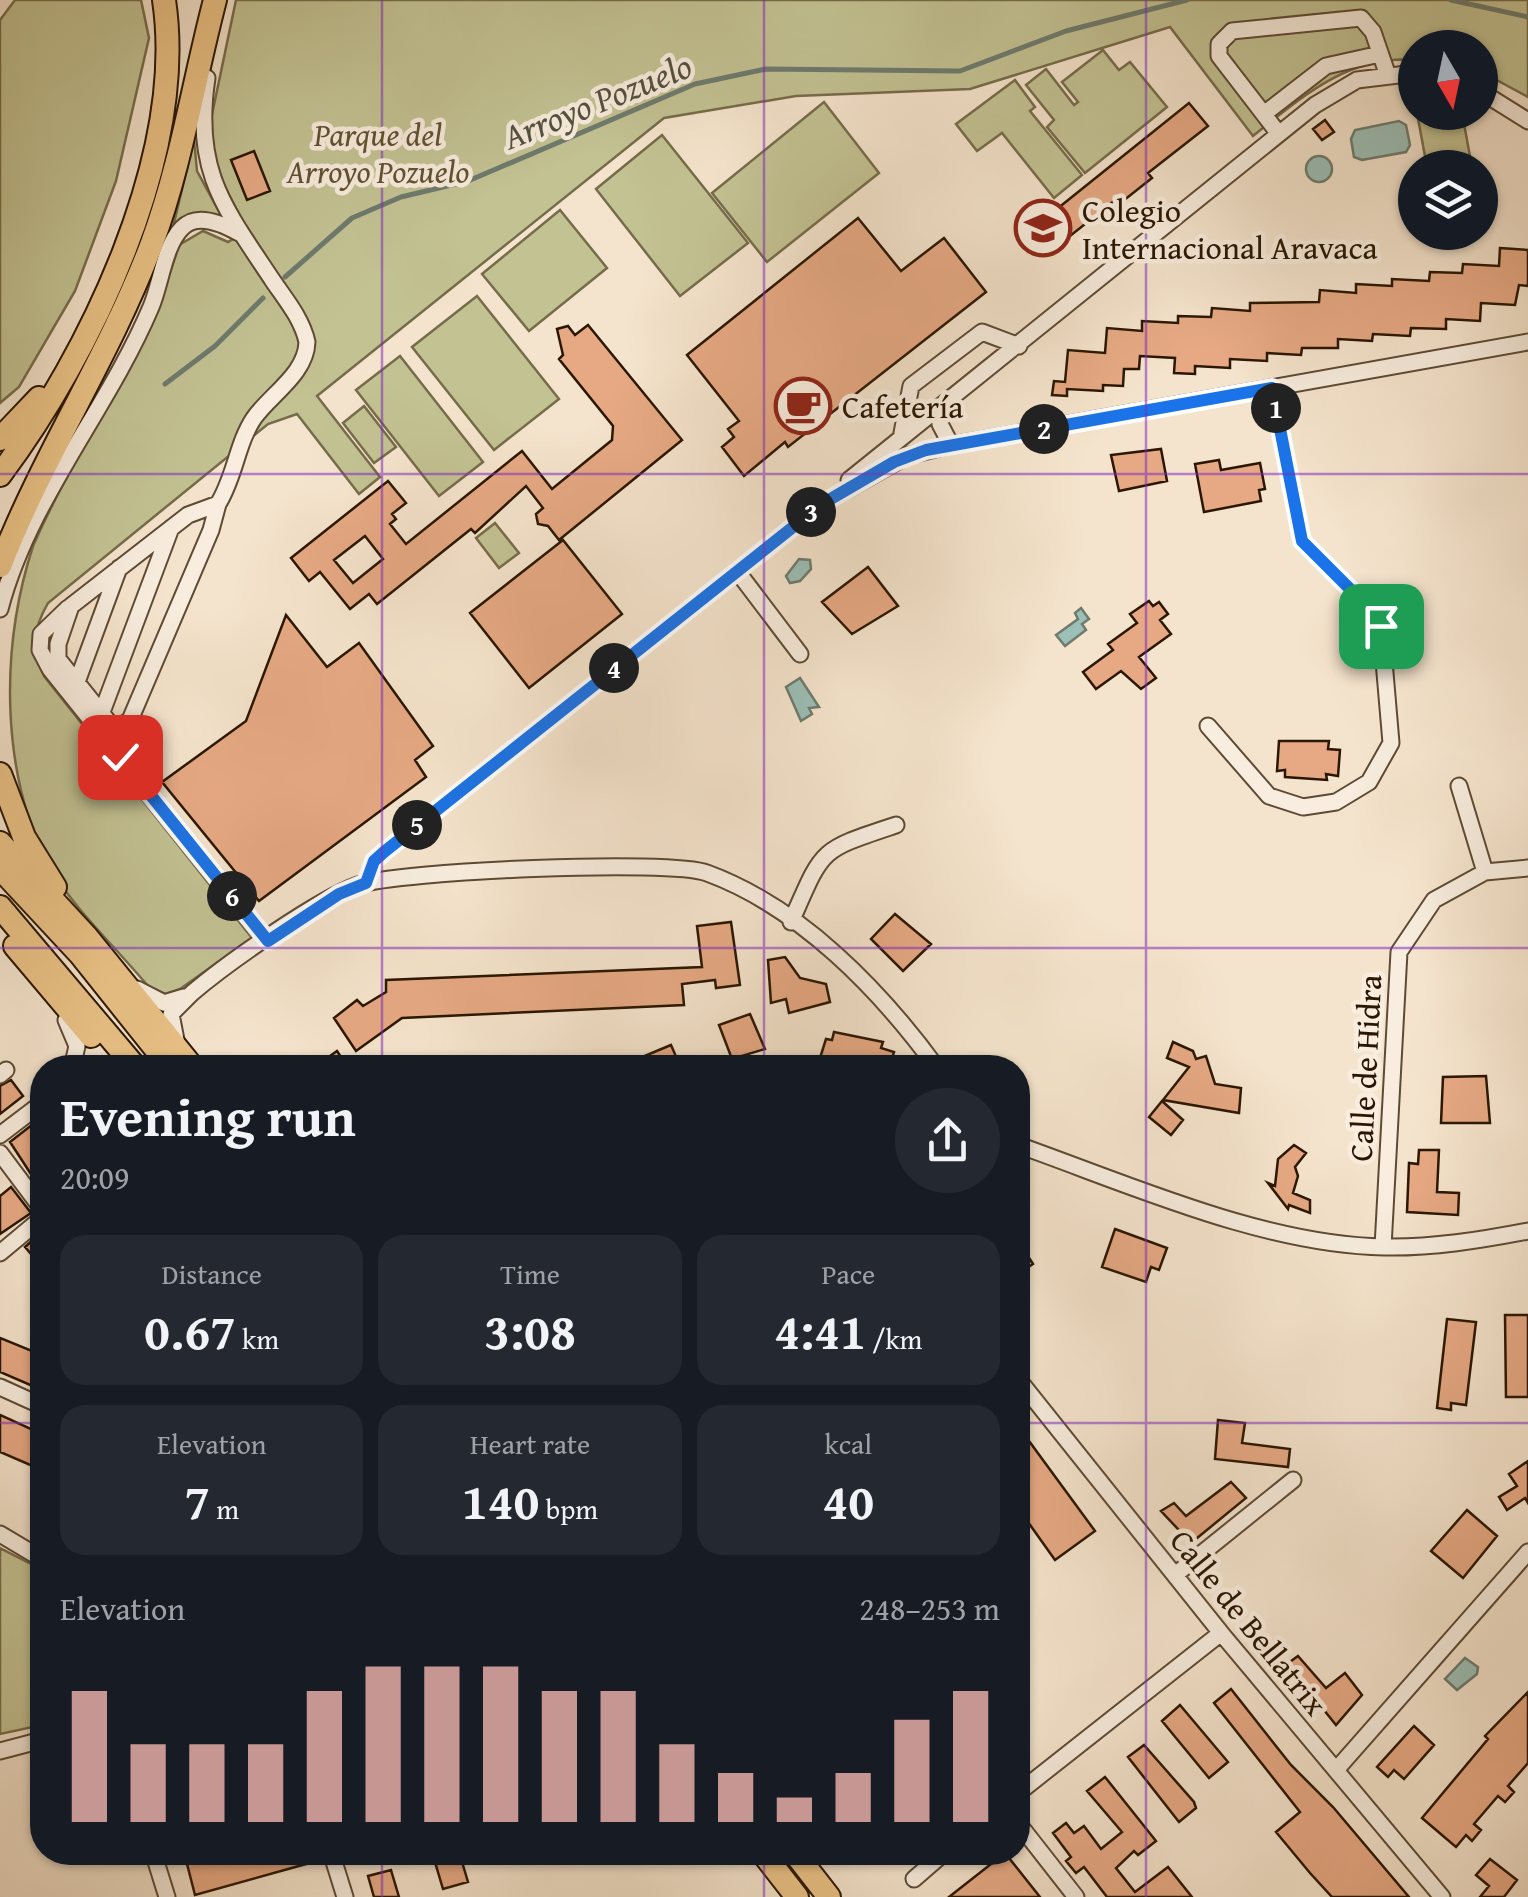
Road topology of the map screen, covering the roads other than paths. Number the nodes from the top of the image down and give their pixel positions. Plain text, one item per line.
1 (164, 0) edge
2 (215, 0) edge
3 (1380, 54) junction
4 (1387, 73) junction
5 (1398, 73) edge
6 (1498, 102) edge
7 (1264, 114) junction
8 (1528, 121) edge
9 (1280, 134) junction
10 (242, 235) junction
11 (96, 318) junction
12 (1528, 334) edge
13 (110, 340) junction
14 (1528, 342) edge
15 (1019, 346) junction
16 (1505, 346) junction
17 (1272, 388) junction
18 (941, 406) junction
19 (902, 433) junction
20 (0, 439) edge
21 (952, 445) junction
22 (0, 475) edge
23 (0, 489) edge
24 (218, 504) junction
25 (822, 504) junction
26 (171, 528) junction
27 (0, 566) edge
28 (119, 568) junction
29 (737, 571) junction
30 (71, 606) junction
31 (0, 609) edge
32 (800, 654) dead end
33 (78, 682) junction
34 (102, 712) junction
35 (1208, 726) dead end
36 (0, 774) edge
37 (1458, 786) dead end
38 (896, 825) dead end
39 (0, 843) edge
40 (0, 868) edge
41 (1528, 868) edge
42 (1485, 872) junction
43 (366, 883) junction
44 (0, 907) edge
45 (791, 922) junction
46 (0, 928) edge
47 (86, 936) junction
48 (268, 941) junction
49 (29, 962) junction
50 (121, 978) junction
51 (192, 993) junction
52 (73, 1055) edge
53 (107, 1055) edge
54 (125, 1055) edge
55 (175, 1055) edge
56 (177, 1055) edge
57 (180, 1055) edge
58 (927, 1055) edge
59 (30, 1112) edge
60 (0, 1135) edge
61 (1030, 1149) edge
62 (0, 1153) edge
63 (30, 1193) edge
64 (30, 1228) edge
65 (1528, 1231) edge
66 (1383, 1247) junction
67 (0, 1252) edge
68 (0, 1387) edge
69 (1030, 1394) edge
70 (30, 1401) edge
71 (1294, 1480) dead end
72 (0, 1534) edge
73 (30, 1552) edge
74 (1528, 1552) edge
75 (1175, 1575) junction
76 (1221, 1633) junction
77 (30, 1743) edge
78 (0, 1751) edge
79 (1336, 1770) junction
80 (1030, 1784) edge
81 (1030, 1838) edge
82 (157, 1865) edge
83 (335, 1865) edge
84 (772, 1865) edge
85 (804, 1865) edge
86 (930, 1865) edge
87 (914, 1878) dead end
88 (167, 1897) edge
89 (345, 1897) edge
90 (797, 1897) edge
91 (829, 1897) edge
92 (1076, 1897) edge
93 (1442, 1897) edge

1 - 11 highway
2 - 10 street
2 - 13 highway
3 - 4 street
3 - 7 street
3 - 7 street
4 - 5 street
4 - 9 street
6 - 8 street
7 - 9 street
9 - 15 street
10 - 24 street
10 - 31 street
11 - 20 highway
11 - 22 highway
12 - 16 street
13 - 23 highway
13 - 27 highway
14 - 16 street
15 - 18 street
15 - 19 street
16 - 17 street
17 - 21 street
17 - 35 street
18 - 19 street
18 - 21 street
19 - 25 street
21 - 25 street
24 - 26 street
24 - 34 street
25 - 29 street
26 - 28 street
26 - 34 street
28 - 30 street
28 - 33 street
29 - 32 street
29 - 43 street
30 - 33 street
30 - 48 street
33 - 34 street
36 - 47 highway
37 - 42 street
38 - 45 street
39 - 47 highway
40 - 55 highway
41 - 42 street, Calle de Hidra
42 - 66 street, Calle de Hidra
43 - 45 street
43 - 48 street
44 - 54 highway
45 - 58 street
46 - 49 highway
47 - 50 highway
48 - 51 street
49 - 52 street
49 - 53 highway
50 - 51 street
50 - 56 highway
51 - 57 street
59 - 60 street
61 - 66 street
62 - 63 street
64 - 67 street
65 - 66 street
68 - 70 street
69 - 75 street, Calle de Bellatrix
71 - 75 street
72 - 73 street
74 - 79 street
75 - 76 street, Calle de Bellatrix
76 - 79 street, Calle de Bellatrix
76 - 80 street
77 - 78 street
79 - 93 street, Calle de Bellatrix
81 - 92 street
82 - 88 street
83 - 89 street
84 - 90 highway
85 - 91 highway
86 - 87 street

